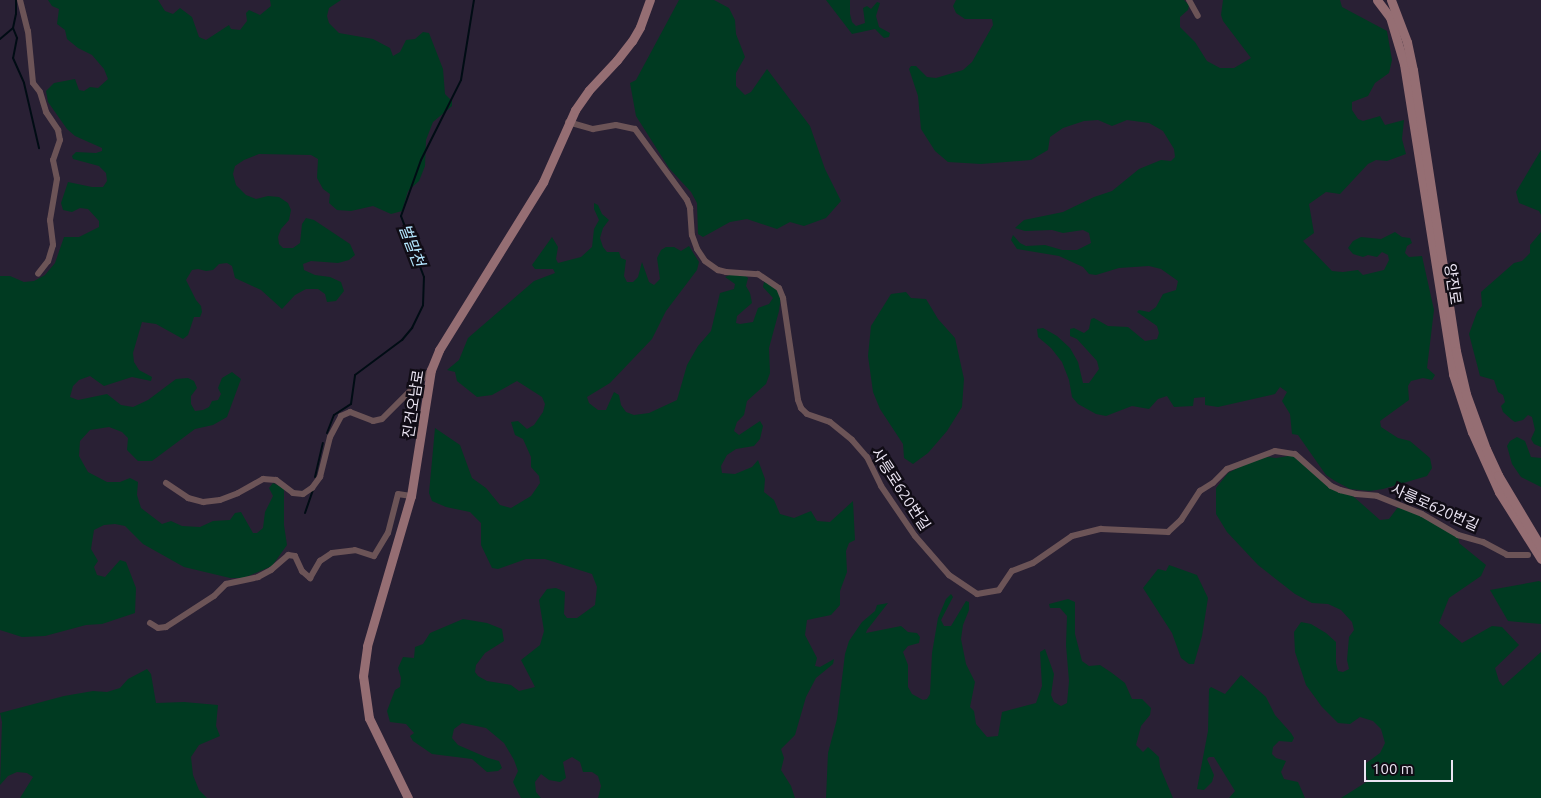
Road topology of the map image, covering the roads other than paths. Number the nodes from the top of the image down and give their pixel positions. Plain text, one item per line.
1 (20, 0) edge
2 (650, 0) edge
3 (1189, 0) edge
4 (1377, 0) edge
5 (1389, 0) edge
6 (1198, 16) dead end
7 (1390, 17) junction
8 (568, 122) junction
9 (38, 274) dead end
10 (431, 370) junction
11 (166, 482) dead end
12 (411, 496) junction
13 (1541, 547) edge
14 (1528, 555) dead end
15 (1541, 559) edge
16 (150, 623) dead end
17 (408, 798) edge

1 - 9 street
2 - 8 main road, 진건오남로
3 - 6 street
4 - 7 main road, 양진로
5 - 7 main road
5 - 13 main road, 양진로
7 - 15 main road, 양진로
8 - 10 main road, 진건오남로
8 - 14 street, 사릉로620번길
10 - 11 street
10 - 12 main road, 진건오남로
12 - 16 street
12 - 17 main road, 진건오남로

